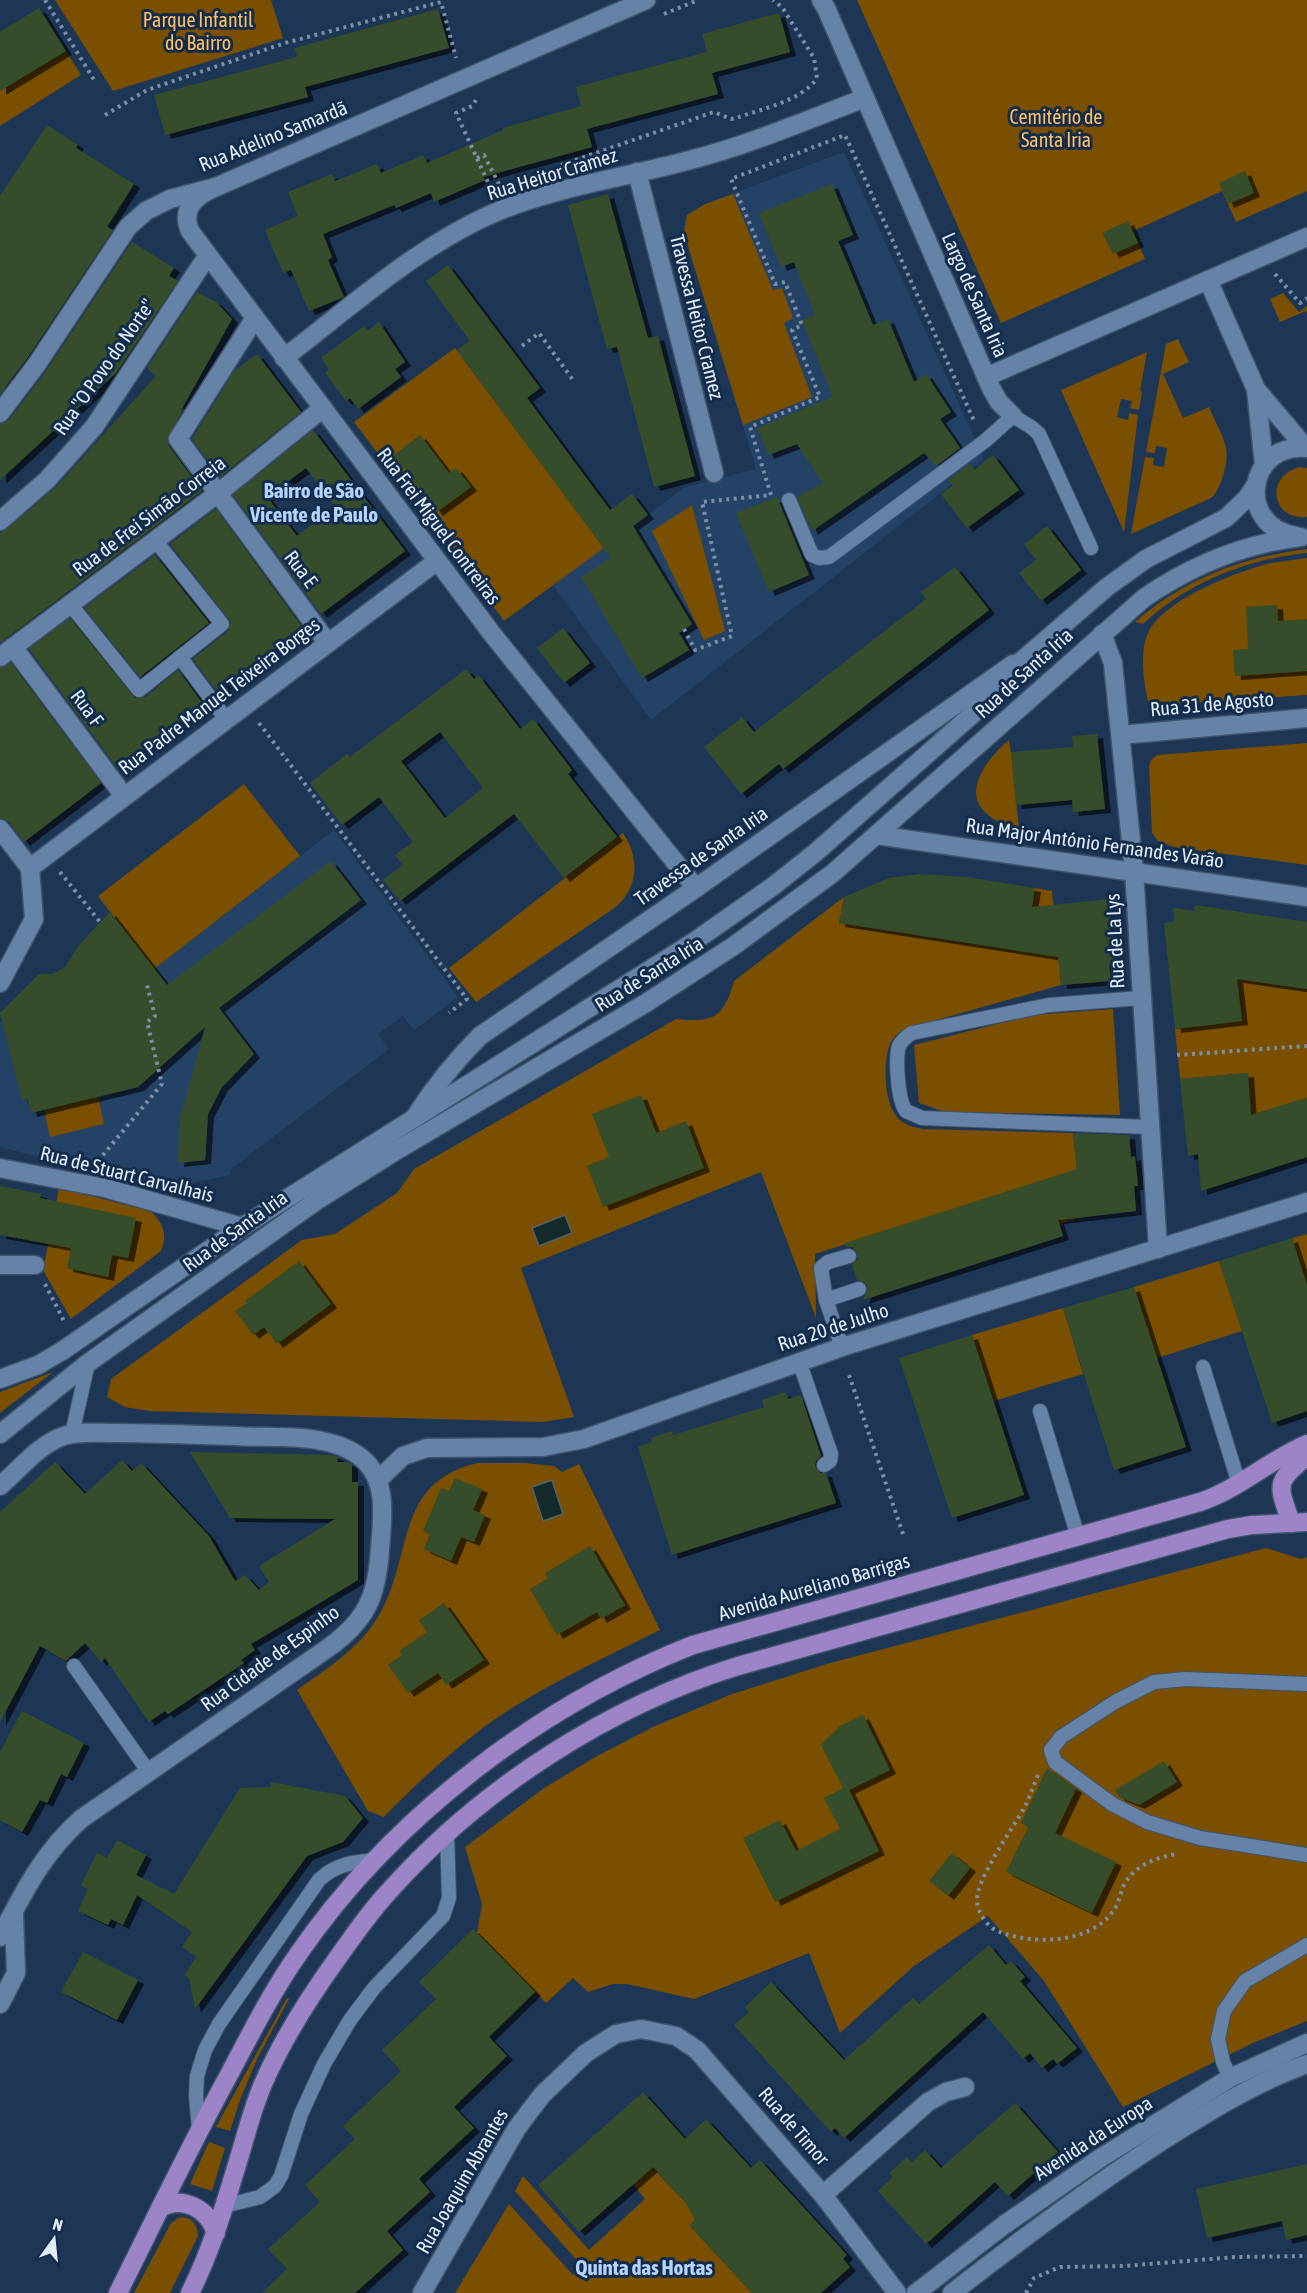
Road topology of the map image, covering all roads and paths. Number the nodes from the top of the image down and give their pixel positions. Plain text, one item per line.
1 (45, 0) edge
2 (646, 0) edge
3 (773, 0) edge
4 (823, 3) edge
5 (458, 64) dead end
6 (96, 83) dead end
7 (865, 98) junction
8 (456, 113) dead end
9 (105, 115) dead end
10 (477, 158) junction
11 (553, 168) dead end
12 (637, 172) junction
13 (510, 183) dead end
14 (216, 187) junction
15 (501, 211) junction
16 (1307, 237) edge
17 (208, 255) junction
18 (1271, 269) dead end
19 (1208, 280) junction
20 (1307, 298) edge
21 (255, 318) junction
22 (522, 346) dead end
23 (284, 357) junction
24 (986, 377) junction
25 (573, 380) dead end
26 (1256, 389) junction
27 (322, 408) junction
28 (0, 413) edge
29 (1012, 416) junction
30 (976, 426) dead end
31 (1306, 448) edge
32 (1264, 465) junction
33 (714, 473) dead end
34 (1255, 486) junction
35 (217, 494) junction
36 (789, 500) dead end
37 (0, 521) edge
38 (1304, 536) edge
39 (155, 540) junction
40 (1091, 548) dead end
41 (437, 561) junction
42 (70, 604) junction
43 (684, 629) dead end
44 (1102, 634) junction
45 (328, 643) junction
46 (1032, 651) junction
47 (4, 653) edge
48 (180, 657) junction
49 (245, 704) junction
50 (1307, 718) edge
51 (226, 719) junction
52 (1121, 735) junction
53 (124, 796) junction
54 (0, 829) edge
55 (876, 835) junction
56 (47, 855) junction
57 (30, 868) junction
58 (1134, 872) junction
59 (696, 888) junction
60 (1307, 897) edge
61 (100, 922) dead end
62 (146, 981) dead end
63 (0, 982) edge
64 (1141, 998) junction
65 (449, 1012) dead end
66 (1307, 1046) edge
67 (1177, 1055) dead end
68 (416, 1117) junction
69 (1148, 1128) junction
70 (98, 1161) dead end
71 (0, 1168) edge
72 (1307, 1202) edge
73 (242, 1227) junction
74 (1158, 1249) junction
75 (849, 1256) dead end
76 (0, 1265) edge
77 (35, 1265) joint
78 (860, 1289) dead end
79 (826, 1300) junction
80 (71, 1334) junction
81 (842, 1347) junction
82 (800, 1361) junction
83 (88, 1363) junction
84 (1203, 1367) dead end
85 (849, 1375) dead end
86 (0, 1379) edge
87 (1040, 1410) dead end
88 (0, 1434) edge
89 (72, 1434) junction
90 (1307, 1444) edge
91 (1307, 1456) edge
92 (824, 1465) dead end
93 (378, 1480) junction
94 (1239, 1484) junction
95 (0, 1486) edge
96 (1299, 1523) edge
97 (903, 1534) dead end
98 (1078, 1536) junction
99 (74, 1666) dead end
100 (1307, 1684) edge
101 (1051, 1750) junction
102 (148, 1771) junction
103 (447, 1833) junction
104 (1200, 1838) junction
105 (1307, 1855) edge
106 (376, 1860) junction
107 (14, 1912) junction
108 (0, 1937) edge
109 (1307, 1945) edge
110 (0, 2004) edge
111 (628, 2030) joint
112 (1307, 2043) edge
113 (1307, 2064) edge
114 (1230, 2078) junction
115 (965, 2087) dead end
116 (199, 2130) junction
117 (823, 2195) junction
118 (224, 2206) junction
119 (160, 2208) junction
120 (216, 2233) junction
121 (1307, 2256) edge
122 (118, 2293) edge
123 (190, 2293) edge
124 (422, 2293) edge
125 (897, 2293) edge
126 (916, 2293) edge
127 (952, 2293) edge
128 (1026, 2293) edge

1 - 6 path
2 - 14 street, Rua Adelino Samardã
3 - 11 path
4 - 7 street, Largo de Santa Iria
5 - 9 path
7 - 12 street, Rua Heitor Cramez
7 - 24 street, Largo de Santa Iria
8 - 10 path
10 - 13 path
10 - 15 path
12 - 15 street, Rua Heitor Cramez
12 - 33 street, Travessa Heitor Cramez
14 - 17 street, Rua Frei Miguel Contreiras
14 - 28 street, Rua Adelino Samardã
15 - 23 street, Rua Heitor Cramez
16 - 19 street, Largo de Santa Iria
17 - 21 street, Rua Frei Miguel Contreiras
17 - 37 street, Rua "O Povo do Norte"
18 - 20 path
19 - 24 street, Largo de Santa Iria
19 - 26 street
21 - 23 street, Rua Frei Miguel Contreiras
21 - 35 street, Rua E
22 - 25 path
23 - 27 street, Rua Frei Miguel Contreiras
24 - 29 street
26 - 31 street
26 - 32 street
27 - 35 street, Rua de Frei Simão Correia
27 - 41 street, Rua Frei Miguel Contreiras
29 - 36 lane
29 - 40 lane
30 - 43 path
31 - 32 street
32 - 34 street, Rua de Santa Iria
34 - 38 street
34 - 46 street, Rua de Santa Iria
35 - 39 street, Rua de Frei Simão Correia
35 - 45 street, Rua E
38 - 44 street, Rua de Santa Iria
39 - 42 street, Rua de Frei Simão Correia
39 - 48 lane
41 - 45 street, Rua Padre Manuel Teixeira Borges
41 - 59 street, Rua Frei Miguel Contreiras
42 - 47 street, Rua de Frei Simão Correia
42 - 48 lane
44 - 52 street, Rua de La Lys
44 - 55 street, Rua de Santa Iria
45 - 49 street, Rua Padre Manuel Teixeira Borges
46 - 59 street, Travessa de Santa Iria
46 - 68 street, Rua de Santa Iria
47 - 53 street, Rua F
48 - 51 lane
49 - 51 street, Rua Padre Manuel Teixeira Borges
49 - 65 path
50 - 52 street, Rua 31 de Agosto
51 - 53 street, Rua Padre Manuel Teixeira Borges
52 - 58 street, Rua de La Lys
53 - 56 street, Rua Padre Manuel Teixeira Borges
54 - 57 street
55 - 58 street, Rua Major António Fernandes Varão
55 - 83 street, Rua de Santa Iria
56 - 57 street, Rua Padre Manuel Teixeira Borges
56 - 61 path
57 - 63 street
58 - 60 street, Rua Major António Fernandes Varão
58 - 64 street, Rua de La Lys
59 - 68 street, Travessa de Santa Iria
62 - 70 path
64 - 69 street, Rua de La Lys
64 - 69 lane
66 - 67 path
68 - 73 street, Rua de Santa Iria
69 - 74 street, Rua de La Lys
71 - 73 street, Rua de Stuart Carvalhais
72 - 74 street, Rua 20 de Julho
73 - 80 street, Rua de Santa Iria
74 - 81 street, Rua 20 de Julho
75 - 79 lane
76 - 77 street
77 - 80 path
78 - 79 lane
79 - 81 lane
80 - 86 street, Rua de Santa Iria
81 - 82 street, Rua 20 de Julho
82 - 92 lane
82 - 93 street, Rua 20 de Julho
83 - 88 street, Rua de Santa Iria
83 - 89 lane
84 - 94 lane
85 - 97 path
87 - 98 lane
89 - 93 street
89 - 95 street
90 - 94 main road, Avenida Aureliano Barrigas
91 - 96 main road
93 - 102 street, Rua Cidade de Espinho
94 - 98 main road, Avenida Aureliano Barrigas
96 - 103 main road
98 - 106 main road, Avenida Aureliano Barrigas
99 - 102 lane
100 - 101 lane
101 - 104 lane
101 - 104 path
102 - 107 street, Rua Cidade de Espinho
103 - 118 main road
103 - 118 lane
104 - 105 lane
106 - 116 main road, Avenida Aureliano Barrigas
106 - 116 lane
107 - 108 street, Rua Cidade de Espinho
107 - 110 street
109 - 114 lane
111 - 117 street, Rua de Timor
111 - 124 street, Rua Joaquim Abrantes
112 - 114 street, Avenida da Europa
113 - 127 street, Avenida da Europa
114 - 126 street, Avenida da Europa
115 - 117 street
116 - 119 main road, Avenida Aureliano Barrigas
117 - 125 street, Rua de Timor
118 - 120 main road
119 - 120 main road
119 - 122 main road, Avenida Aureliano Barrigas
120 - 123 main road
121 - 128 path

